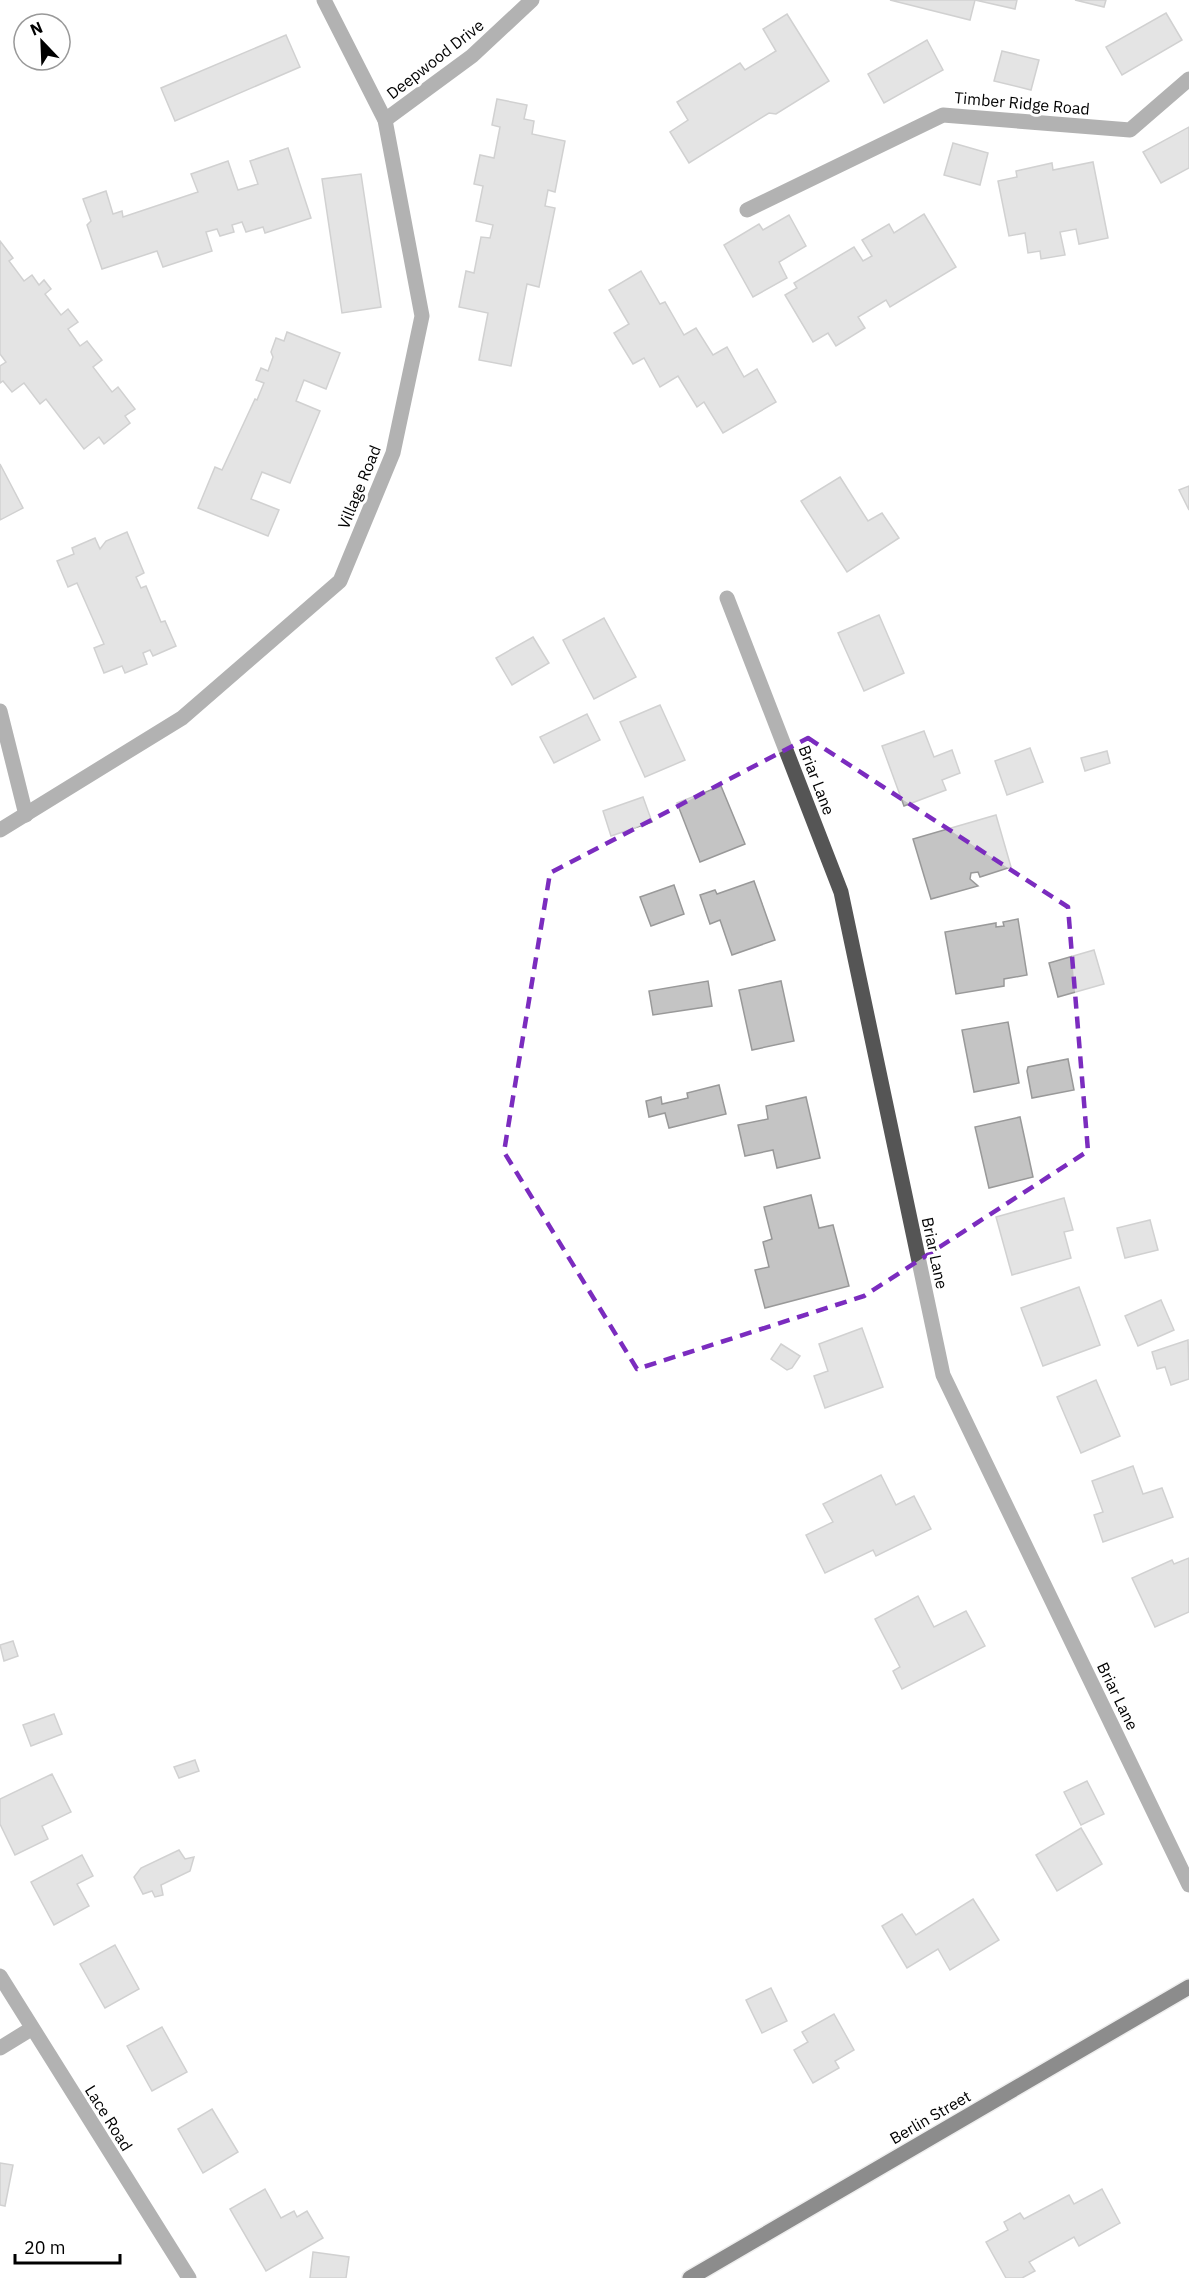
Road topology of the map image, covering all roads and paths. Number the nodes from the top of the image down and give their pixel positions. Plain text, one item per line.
1 (324, 0) edge
2 (532, 0) edge
3 (1189, 79) edge
4 (385, 120) junction
5 (747, 210) dead end
6 (728, 598) dead end
7 (0, 711) edge
8 (26, 815) junction
9 (0, 830) edge
10 (1189, 1885) edge
11 (0, 1976) edge
12 (1189, 1987) edge
13 (32, 2029) junction
14 (0, 2048) edge
15 (189, 2278) edge
16 (690, 2278) edge

1 - 4 street, Village Road
2 - 4 street, Deepwood Drive
3 - 5 street, Timber Ridge Road
4 - 8 street, Village Road
6 - 10 street, Briar Lane
7 - 8 street
8 - 9 street, Village Road
11 - 13 street, Lace Road
12 - 16 main road, Berlin Street
13 - 14 street
13 - 15 street, Lace Road

